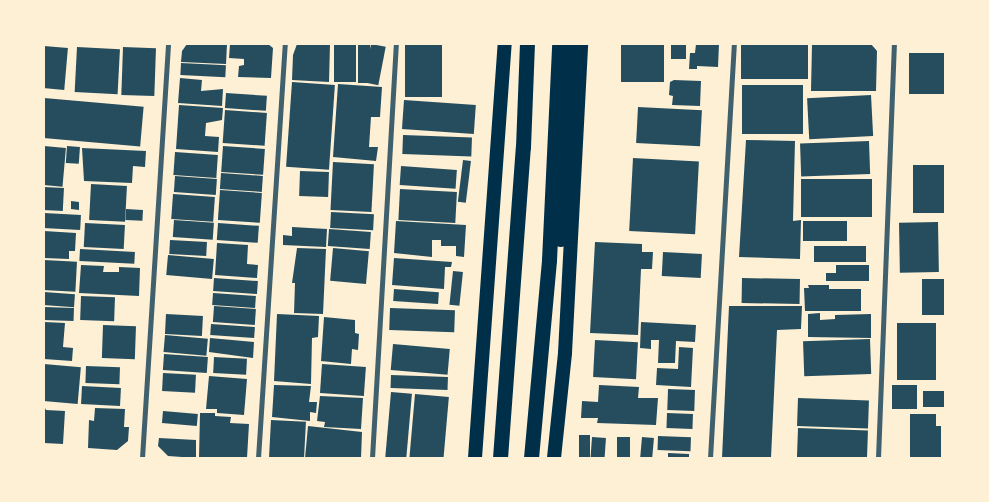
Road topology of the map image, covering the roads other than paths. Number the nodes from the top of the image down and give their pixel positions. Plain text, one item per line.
1 (168, 44) edge
2 (285, 44) edge
3 (396, 44) edge
4 (505, 44) edge
5 (522, 44) edge
6 (527, 44) edge
7 (559, 44) edge
8 (573, 44) edge
9 (581, 44) edge
10 (734, 44) edge
11 (894, 44) edge
12 (523, 147) junction
13 (533, 432) junction
14 (142, 458) edge
15 (258, 458) edge
16 (372, 458) edge
17 (474, 458) edge
18 (500, 458) edge
19 (531, 458) edge
20 (554, 458) edge
21 (710, 458) edge
22 (878, 458) edge

1 - 14 street
2 - 15 street
3 - 16 street
4 - 17 highway
5 - 12 highway
6 - 12 highway
7 - 13 highway
8 - 13 highway
9 - 20 highway
10 - 21 street
11 - 22 street
12 - 18 highway
13 - 19 highway

